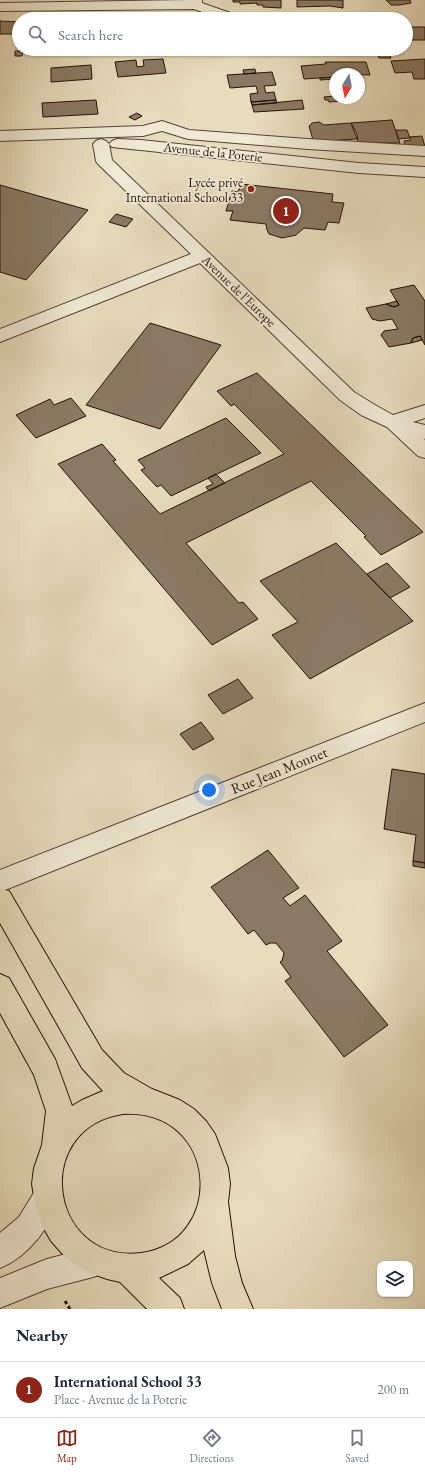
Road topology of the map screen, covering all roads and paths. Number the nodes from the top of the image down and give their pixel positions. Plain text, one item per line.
1 (195, 2) edge
2 (0, 7) edge
3 (218, 12) edge
4 (0, 136) edge
5 (101, 144) junction
6 (23, 150) dead end
7 (425, 151) edge
8 (425, 172) edge
9 (202, 256) junction
10 (0, 336) edge
11 (425, 411) edge
12 (392, 422) junction
13 (425, 432) edge
14 (425, 451) edge
15 (425, 712) edge
16 (0, 881) edge
17 (0, 899) edge
18 (0, 987) edge
19 (145, 1099) junction
20 (56, 1149) junction
21 (48, 1196) junction
22 (212, 1198) junction
23 (0, 1253) edge
24 (93, 1262) junction
25 (130, 1271) junction
26 (10, 1289) edge
27 (2, 1309) edge
28 (169, 1309) edge
29 (238, 1309) edge

1 - 2 street
1 - 3 street
4 - 7 street
5 - 6 street, Avenue de la Poterie
5 - 8 street, Avenue de la Poterie
5 - 9 street, Avenue de l'Europe
9 - 10 street
9 - 12 street, Avenue de l'Europe
11 - 12 street
12 - 13 street, Avenue de l'Europe
12 - 14 street, Avenue de l'Europe
15 - 16 street, Rue Jean Monnet
17 - 19 main road
18 - 20 main road
19 - 20 main road
19 - 22 main road
20 - 21 main road
21 - 23 street
21 - 24 main road
22 - 25 main road
22 - 29 main road
24 - 25 main road
24 - 26 street
25 - 28 main road
26 - 27 street

